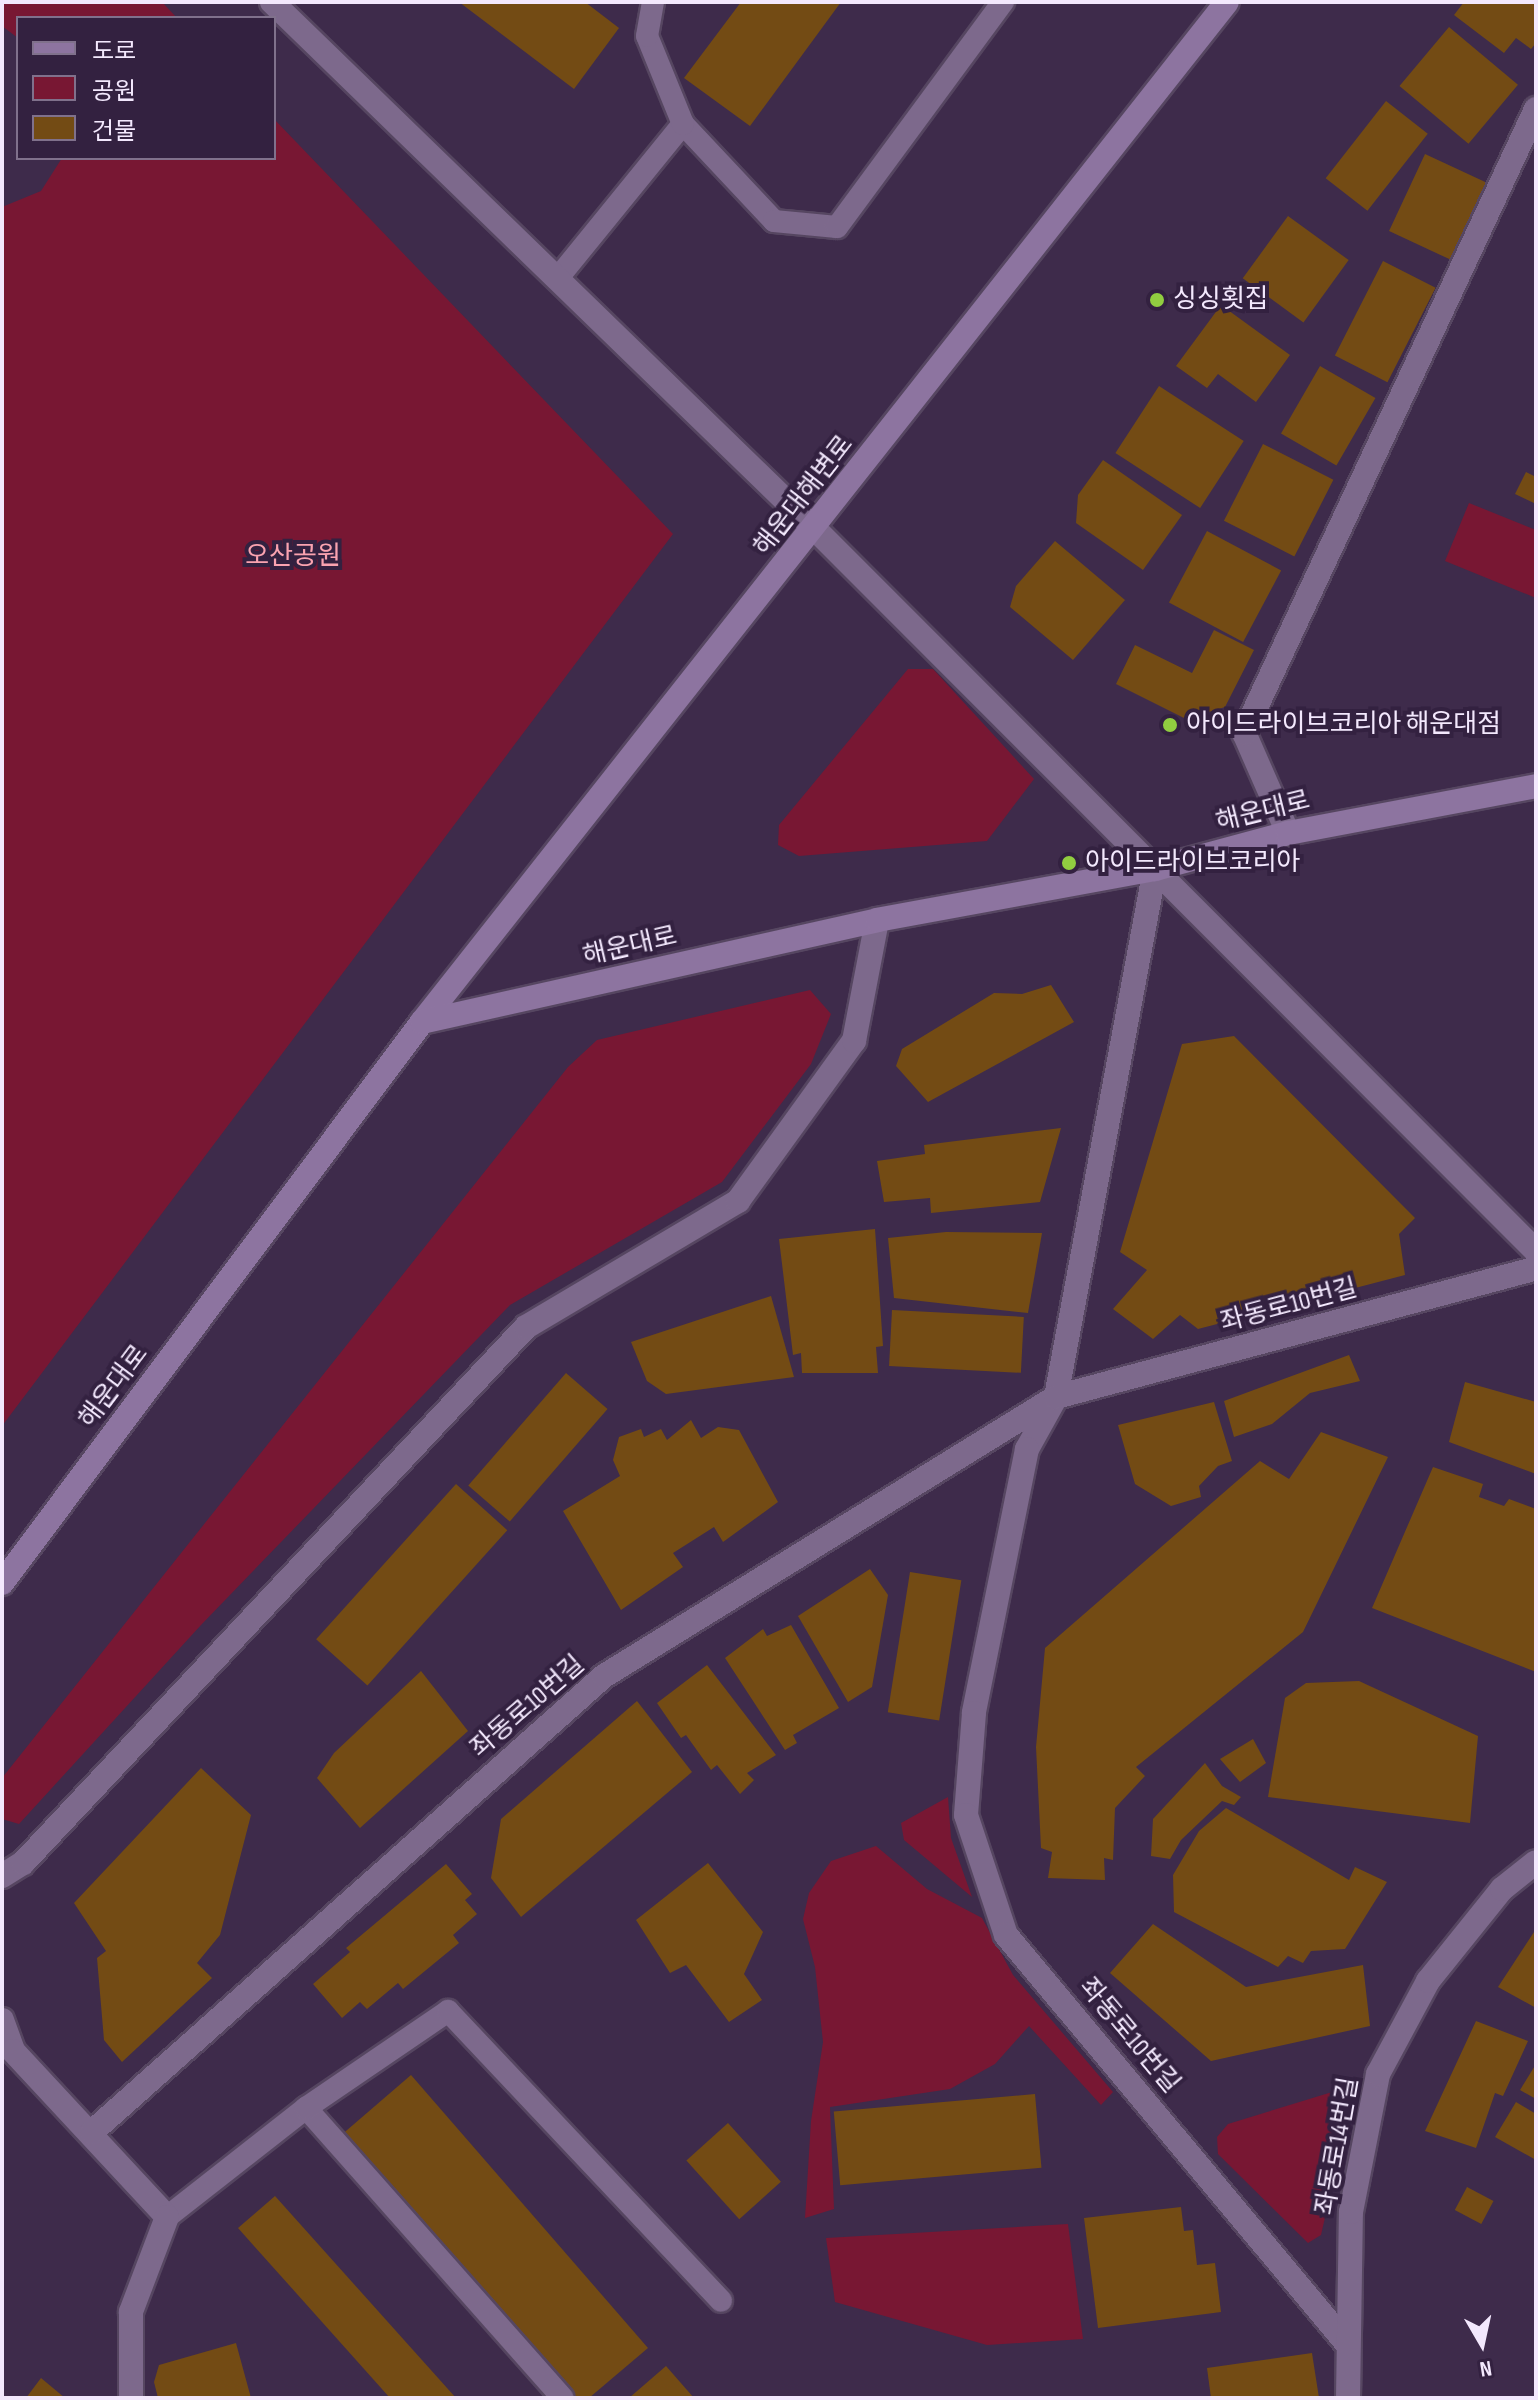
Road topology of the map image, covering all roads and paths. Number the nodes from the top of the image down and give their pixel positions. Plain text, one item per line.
1 (272, 2) edge
2 (653, 2) edge
3 (1003, 2) edge
4 (1227, 2) edge
5 (1536, 109) edge
6 (683, 124) junction
7 (557, 279) junction
8 (814, 528) junction
9 (1536, 786) edge
10 (1288, 833) junction
11 (1155, 869) junction
12 (877, 920) junction
13 (422, 1022) junction
14 (1536, 1251) edge
15 (1536, 1268) edge
16 (1056, 1397) junction
17 (2, 1583) edge
18 (1536, 1862) edge
19 (2, 1876) edge
20 (2, 2020) edge
21 (306, 2108) junction
22 (92, 2132) junction
23 (167, 2217) junction
24 (721, 2301) dead end
25 (1348, 2345) junction
26 (131, 2398) edge
27 (563, 2398) edge
28 (1348, 2398) edge

1 - 7 street
2 - 6 lane
3 - 6 lane
4 - 8 main road, 해운대해변로
5 - 10 street
6 - 7 lane
7 - 8 street
8 - 11 street
8 - 13 main road, 해운대해변로
9 - 10 main road, 해운대로
10 - 11 main road, 해운대로
11 - 12 main road, 해운대로
11 - 14 street
11 - 16 street
12 - 13 main road, 해운대로
12 - 19 street
13 - 17 main road, 해운대로
15 - 16 street, 좌동로10번길
16 - 22 street, 좌동로10번길
16 - 25 street, 좌동로10번길
18 - 25 street, 좌동로14번길
20 - 22 street
21 - 23 lane
21 - 24 lane
21 - 27 lane
22 - 23 street
23 - 26 street
25 - 28 street, 좌동로14번길

